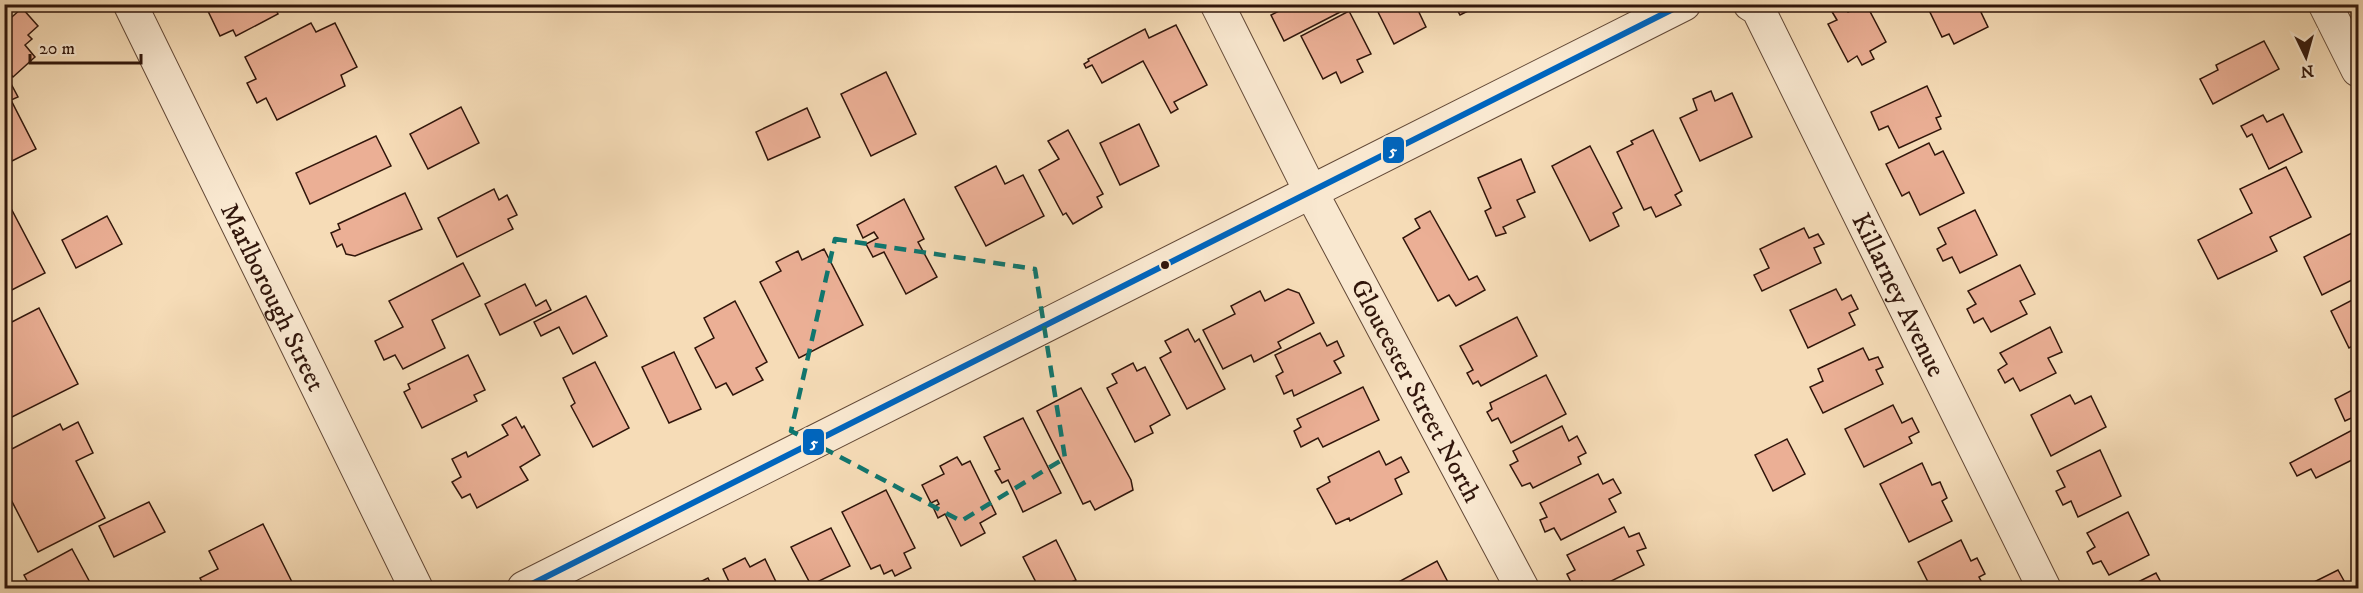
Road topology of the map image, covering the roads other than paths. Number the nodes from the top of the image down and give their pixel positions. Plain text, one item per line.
1 (130, 4) edge
2 (1217, 4) edge
3 (1684, 4) edge
4 (1750, 4) edge
5 (2325, 4) edge
6 (2358, 70) edge
7 (1311, 192) junction
8 (416, 588) edge
9 (524, 588) edge
10 (1522, 588) edge
11 (2044, 588) edge

1 - 8 street, Marlborough Street
2 - 7 street, Gloucester Street North
3 - 7 street
4 - 11 street, Killarney Avenue
5 - 6 street
7 - 9 street
7 - 10 street, Gloucester Street North

